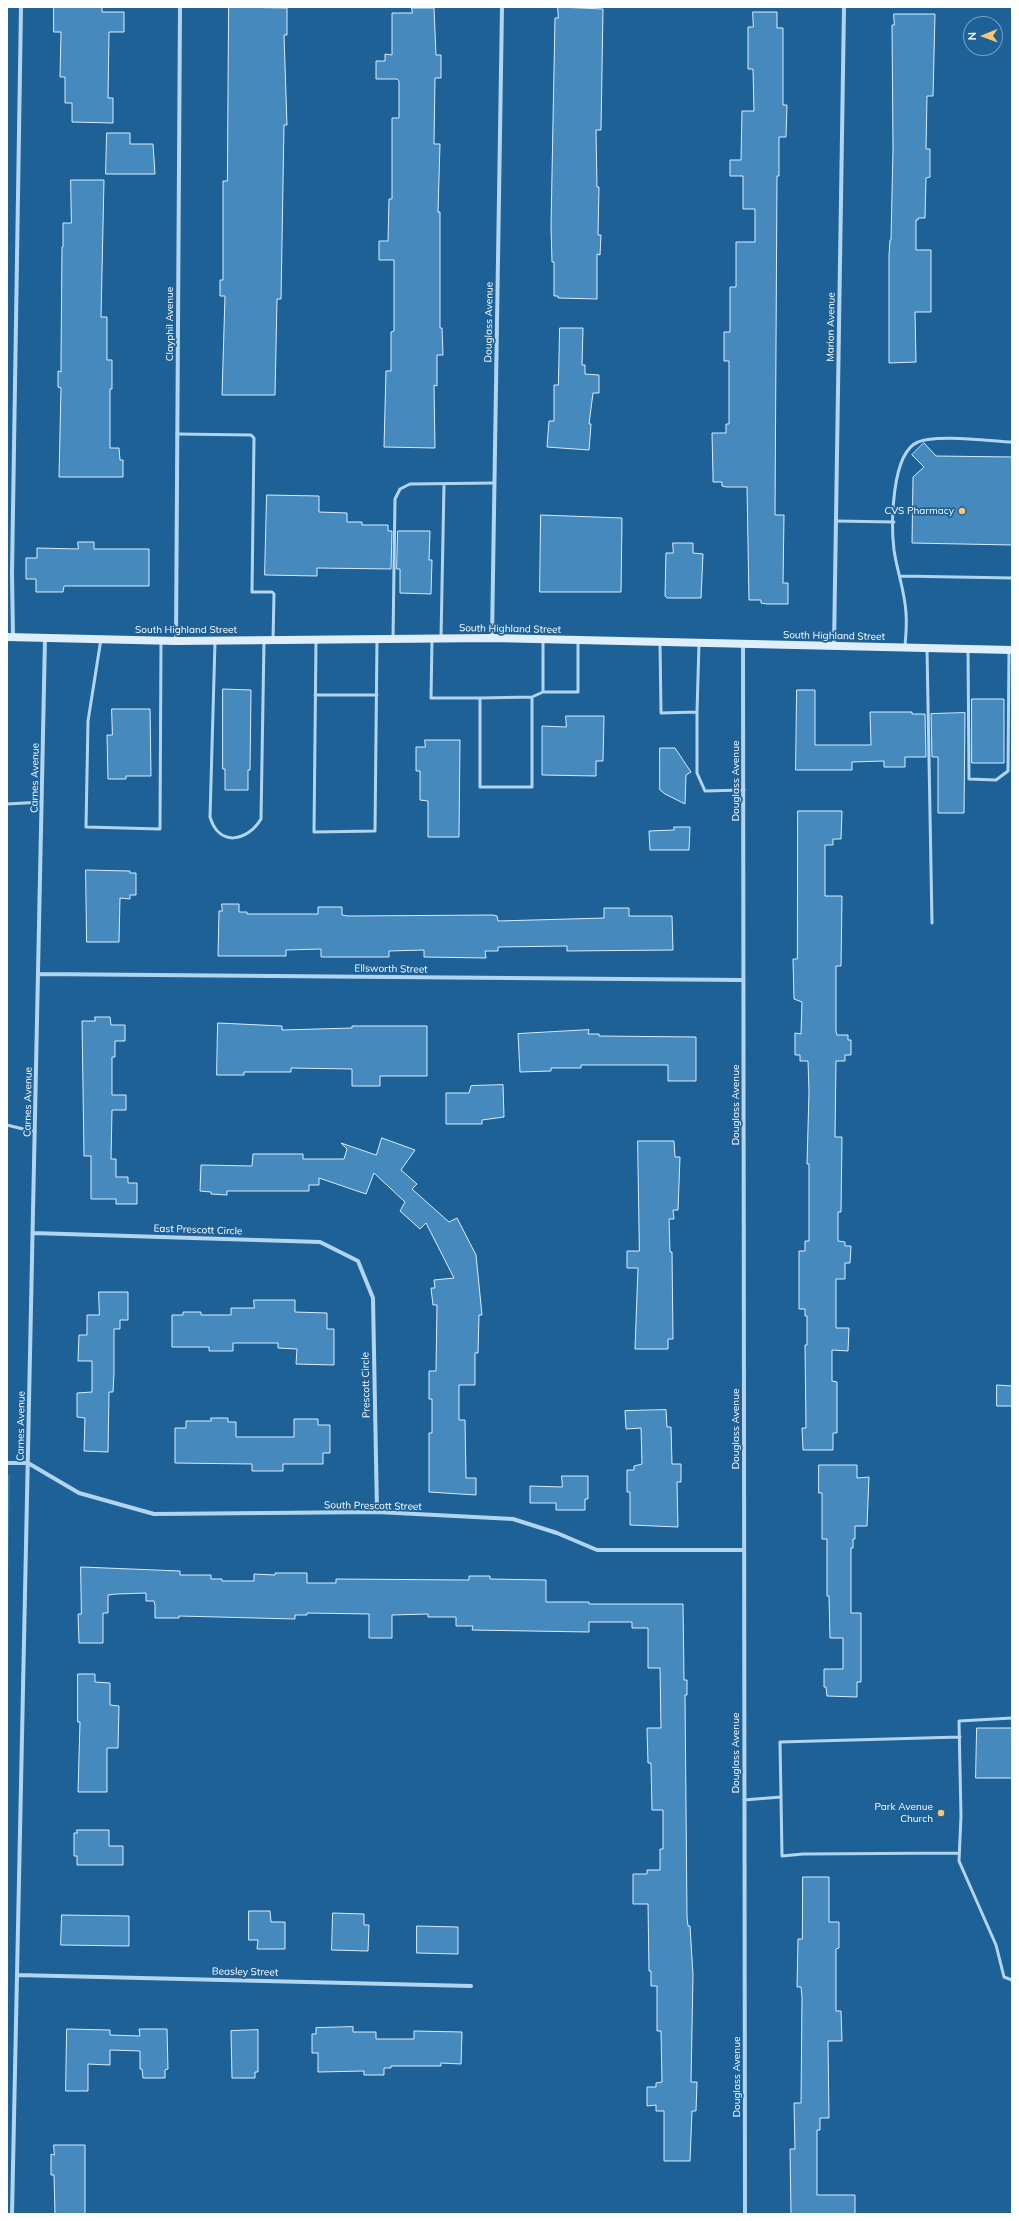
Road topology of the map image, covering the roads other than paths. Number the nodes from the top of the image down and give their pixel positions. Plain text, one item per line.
1 (21, 7) edge
2 (180, 7) edge
3 (502, 7) edge
4 (844, 7) edge
5 (177, 434) junction
6 (1012, 442) edge
7 (494, 483) junction
8 (444, 484) junction
9 (836, 521) junction
10 (894, 522) junction
11 (900, 576) junction
12 (1012, 578) edge
13 (10, 637) edge
14 (46, 638) junction
15 (393, 638) junction
16 (432, 638) junction
17 (441, 638) junction
18 (492, 638) junction
19 (101, 639) junction
20 (377, 639) junction
21 (543, 639) junction
22 (215, 640) junction
23 (264, 640) junction
24 (273, 640) junction
25 (316, 640) junction
26 (578, 640) junction
27 (161, 641) junction
28 (176, 641) junction
29 (660, 642) junction
30 (699, 643) junction
31 (743, 644) junction
32 (834, 646) junction
33 (905, 648) junction
34 (927, 649) junction
35 (968, 649) junction
36 (1010, 650) edge
37 (542, 692) junction
38 (315, 695) junction
39 (377, 695) junction
40 (532, 697) junction
41 (480, 698) junction
42 (697, 712) junction
43 (744, 790) junction
44 (42, 802) junction
45 (7, 804) edge
46 (932, 923) dead end
47 (38, 974) junction
48 (743, 980) junction
49 (7, 1125) edge
50 (35, 1132) junction
51 (33, 1233) junction
52 (358, 1261) joint
53 (7, 1462) edge
54 (28, 1463) junction
55 (377, 1512) junction
56 (744, 1550) junction
57 (1012, 1718) edge
58 (960, 1738) junction
59 (781, 1797) junction
60 (744, 1800) junction
61 (959, 1853) junction
62 (17, 1975) junction
63 (1012, 1980) edge
64 (471, 1986) dead end
65 (12, 2214) edge
66 (745, 2214) edge

1 - 13 street
2 - 5 street, Clayphil Avenue
3 - 7 street, Douglass Avenue
4 - 9 street, Marion Avenue
5 - 24 lane
5 - 28 street, Clayphil Avenue
6 - 10 lane
7 - 8 lane
7 - 18 street, Douglass Avenue
8 - 15 lane
8 - 17 lane
9 - 10 lane
9 - 32 street, Marion Avenue
10 - 11 lane
11 - 12 lane
11 - 33 lane
13 - 14 main road, South Highland Street
14 - 19 main road, South Highland Street
14 - 44 street, Carnes Avenue
15 - 16 main road, South Highland Street
15 - 20 main road, South Highland Street
16 - 17 main road, South Highland Street
16 - 41 lane
17 - 18 main road, South Highland Street
18 - 21 main road, South Highland Street
19 - 27 main road, South Highland Street
19 - 27 lane
20 - 25 main road, South Highland Street
20 - 39 lane
21 - 26 main road, South Highland Street
21 - 37 lane
22 - 23 main road, South Highland Street
22 - 23 lane
22 - 28 main road, South Highland Street
23 - 24 main road, South Highland Street
24 - 25 main road, South Highland Street
25 - 38 lane
26 - 29 main road, South Highland Street
26 - 37 lane
27 - 28 main road, South Highland Street
29 - 30 main road, South Highland Street
29 - 42 lane
30 - 31 main road, South Highland Street
30 - 42 lane
31 - 32 main road, South Highland Street
31 - 43 street, Douglass Avenue
32 - 33 main road, South Highland Street
33 - 34 main road, South Highland Street
34 - 35 main road, South Highland Street
34 - 46 lane
35 - 36 main road, South Highland Street
35 - 36 lane
37 - 40 lane
38 - 39 lane
38 - 39 lane
40 - 41 lane
40 - 41 lane
42 - 43 lane
43 - 48 street, Douglass Avenue
44 - 45 lane
44 - 47 street, Carnes Avenue
47 - 48 street, Ellsworth Street
47 - 50 street, Carnes Avenue
48 - 56 street, Douglass Avenue
49 - 50 lane
50 - 51 street, Carnes Avenue
51 - 52 street, East Prescott Circle
51 - 54 street, Carnes Avenue
52 - 55 street, Prescott Circle
53 - 54 street, South Prescott Street
54 - 55 street, South Prescott Street
54 - 62 street, Carnes Avenue
55 - 56 street, South Prescott Street
56 - 60 street, Douglass Avenue
57 - 58 lane
58 - 59 lane
58 - 61 lane
59 - 60 lane
59 - 61 lane
60 - 66 street, Douglass Avenue
61 - 63 lane
62 - 64 street, Beasley Street
62 - 65 street, Carnes Avenue

